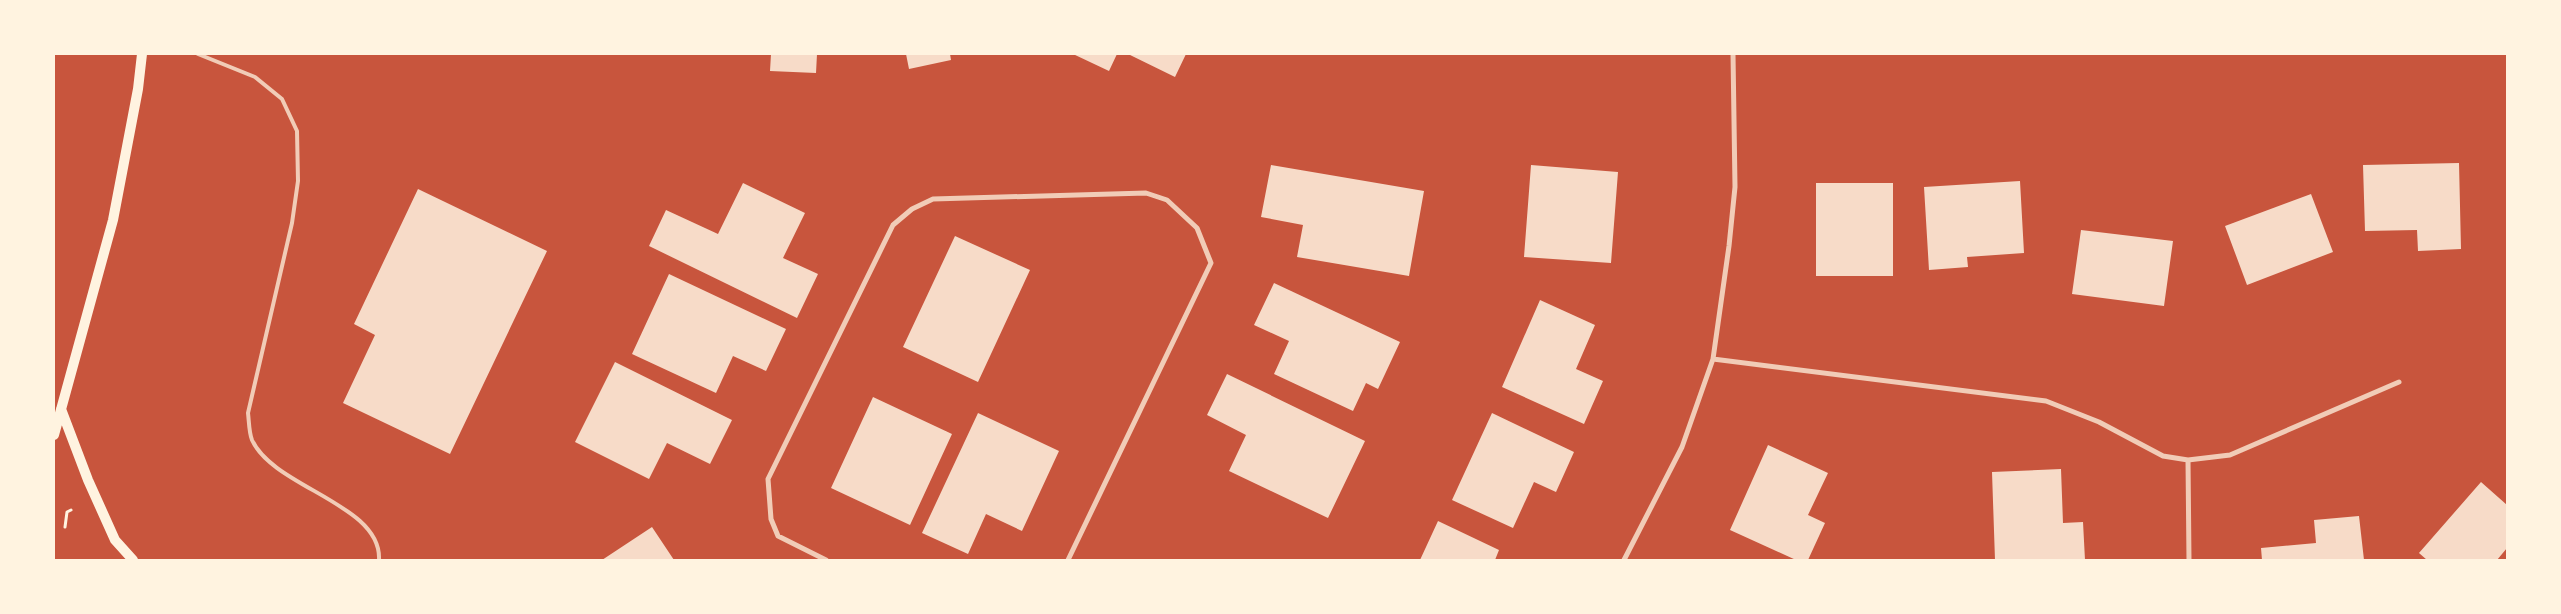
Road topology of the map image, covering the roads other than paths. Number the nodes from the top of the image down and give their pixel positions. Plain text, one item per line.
1 (142, 54) edge
2 (198, 54) edge
3 (1733, 54) edge
4 (1713, 359) junction
5 (2400, 382) dead end
6 (61, 409) junction
7 (54, 436) edge
8 (2188, 460) junction
9 (133, 560) edge
10 (379, 560) edge
11 (826, 560) edge
12 (1068, 560) edge
13 (1624, 560) edge
14 (2189, 560) edge

1 - 6 main road
2 - 10 lane
3 - 4 street
4 - 8 street
4 - 13 street
5 - 8 street
6 - 7 main road
6 - 9 main road
8 - 14 street
11 - 12 street

